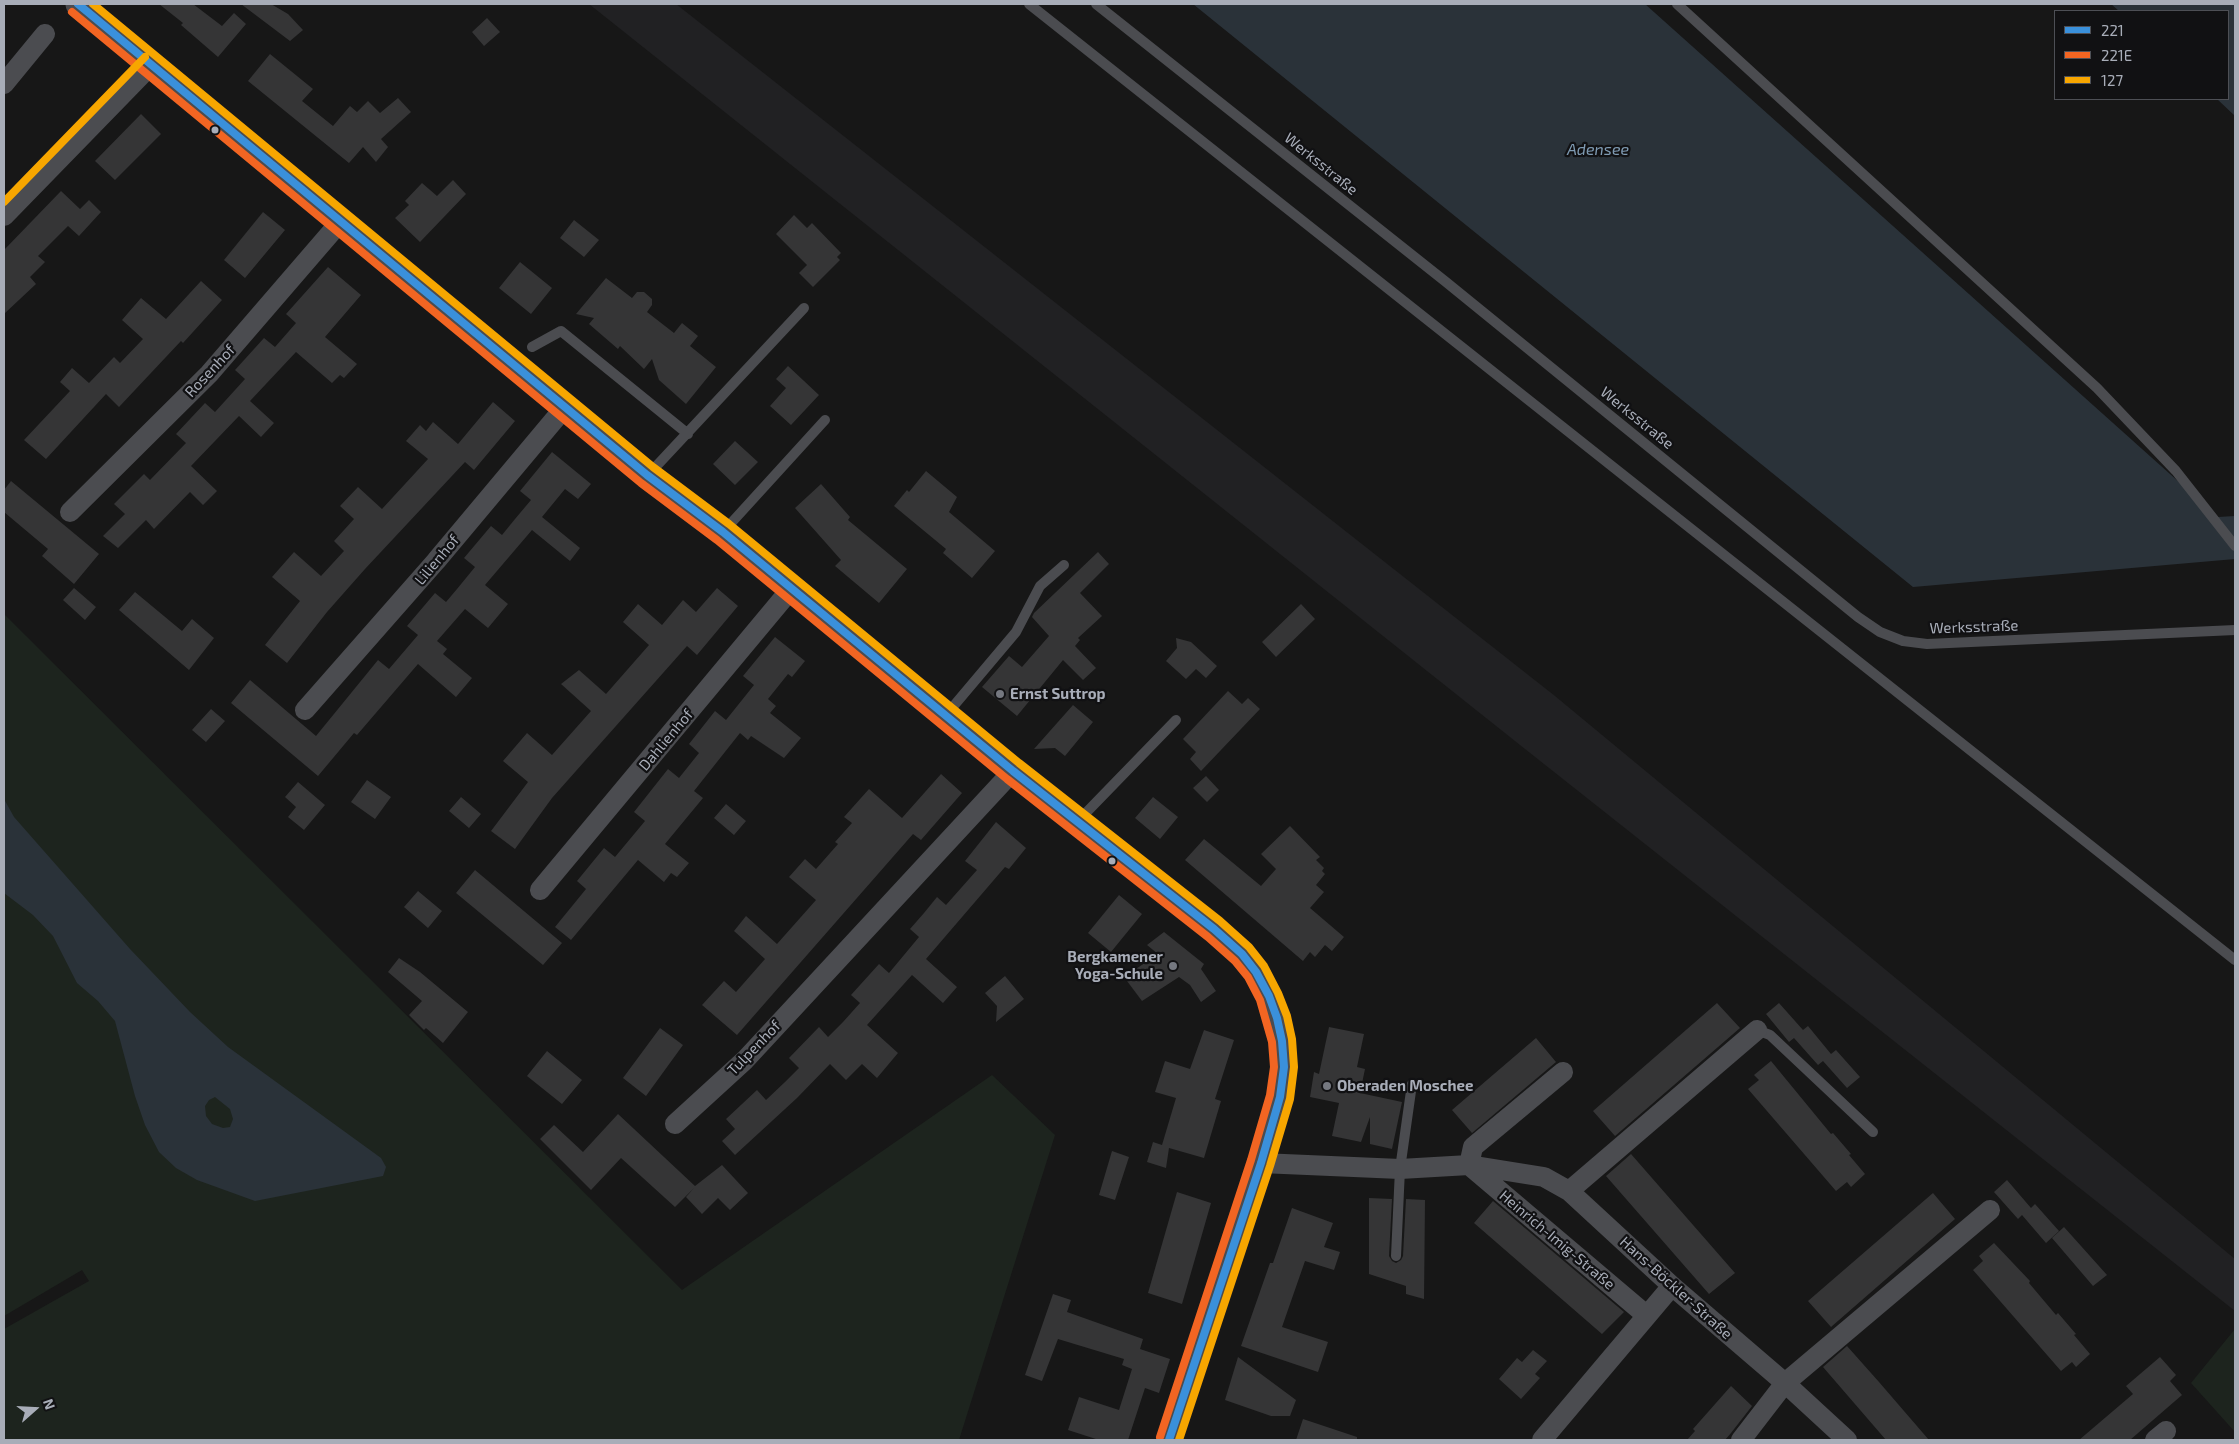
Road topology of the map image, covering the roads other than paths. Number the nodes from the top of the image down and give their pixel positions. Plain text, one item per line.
1 (78, 4) edge
2 (1029, 4) edge
3 (1096, 4) edge
4 (1677, 4) edge
5 (45, 34) dead end
6 (152, 64) junction
7 (4, 84) edge
8 (4, 216) edge
9 (341, 221) junction
10 (804, 308) dead end
11 (532, 347) dead end
12 (565, 407) junction
13 (825, 420) dead end
14 (688, 434) junction
15 (647, 475) junction
16 (70, 512) dead end
17 (723, 532) junction
18 (2235, 546) edge
19 (1064, 565) dead end
20 (792, 589) junction
21 (2235, 630) edge
22 (305, 710) dead end
23 (945, 716) junction
24 (1176, 720) dead end
25 (1013, 771) junction
26 (1078, 821) junction
27 (540, 890) dead end
28 (2235, 960) edge
29 (1757, 1030) joint
30 (1563, 1072) dead end
31 (1412, 1084) dead end
32 (675, 1124) dead end
33 (1873, 1132) dead end
34 (1261, 1163) junction
35 (1469, 1164) junction
36 (1400, 1169) junction
37 (1569, 1191) junction
38 (1990, 1210) dead end
39 (1396, 1256) dead end
40 (1672, 1286) junction
41 (1646, 1315) junction
42 (1785, 1383) junction
43 (1169, 1440) edge
44 (1542, 1440) edge
45 (1741, 1440) edge
46 (1847, 1440) edge

1 - 6 street
2 - 28 lane
3 - 21 lane, Werksstraße
4 - 18 lane
5 - 7 street
6 - 8 street
6 - 9 street
9 - 12 street
9 - 16 street, Rosenhof
10 - 14 lane
11 - 14 lane
12 - 15 street
12 - 22 street, Lilienhof
13 - 17 lane
14 - 15 lane
15 - 17 street
17 - 20 street
19 - 23 lane
20 - 23 street
20 - 27 street, Dahlienhof
23 - 25 street
24 - 26 lane
25 - 26 street
25 - 32 street, Tulpenhof
26 - 34 street
29 - 33 lane
29 - 37 street
30 - 35 street
31 - 36 lane
34 - 36 street, Hans-Böckler-Straße
34 - 43 street
35 - 36 street, Hans-Böckler-Straße
35 - 37 street, Hans-Böckler-Straße
35 - 41 street, Heinrich-Imig-Straße
36 - 39 lane
37 - 40 street, Hans-Böckler-Straße
38 - 42 street
40 - 41 street
40 - 42 street, Hans-Böckler-Straße
41 - 44 street
42 - 45 street
42 - 46 street, Hans-Böckler-Straße

